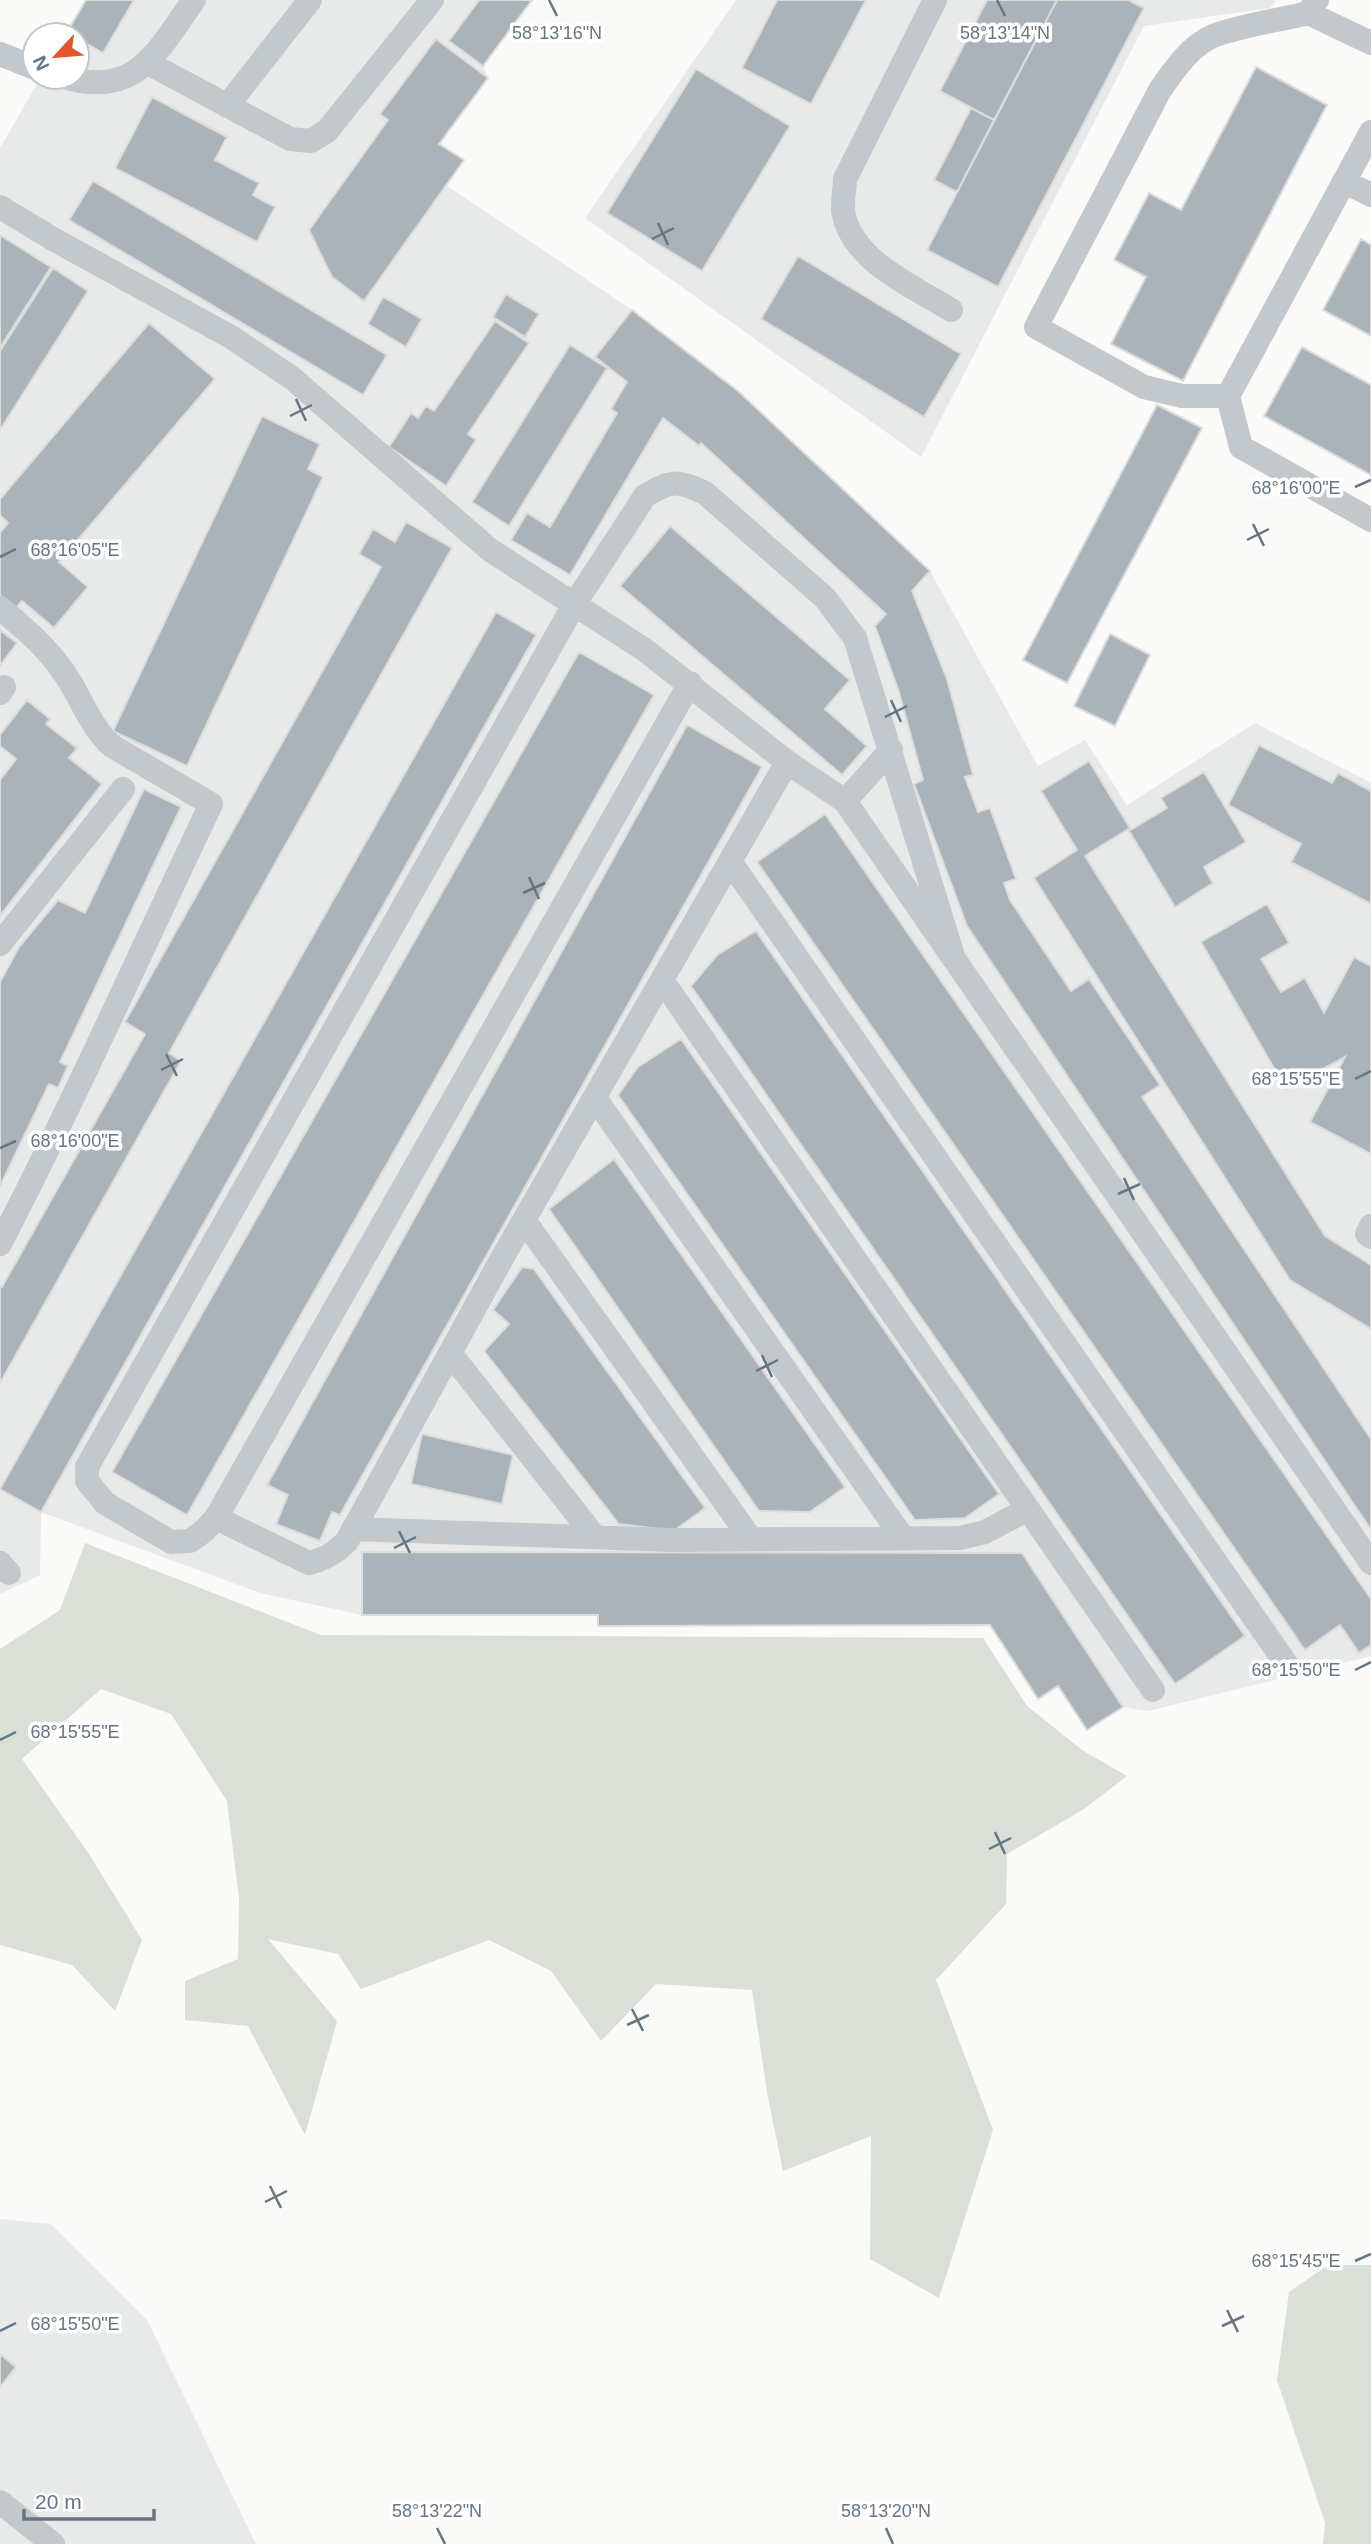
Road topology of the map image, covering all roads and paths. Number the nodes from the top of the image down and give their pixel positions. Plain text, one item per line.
1 (194, 0) edge
2 (310, 0) edge
3 (432, 0) edge
4 (935, 0) edge
5 (1312, 6) edge
6 (1371, 43) edge
7 (0, 54) edge
8 (21, 62) edge
9 (148, 63) junction
10 (91, 83) edge
11 (227, 106) junction
12 (1371, 132) edge
13 (1344, 181) junction
14 (1371, 195) edge
15 (0, 206) edge
16 (951, 310) dead end
17 (1228, 396) junction
18 (1371, 520) edge
19 (576, 603) junction
20 (0, 608) edge
21 (690, 683) junction
22 (891, 750) junction
23 (787, 762) junction
24 (123, 789) dead end
25 (845, 801) junction
26 (730, 861) junction
27 (0, 944) edge
28 (954, 959) junction
29 (662, 980) junction
30 (595, 1097) junction
31 (524, 1220) junction
32 (1371, 1226) edge
33 (1371, 1237) edge
34 (0, 1244) edge
35 (450, 1353) junction
36 (1028, 1509) junction
37 (216, 1518) junction
38 (354, 1529) junction
39 (595, 1537) junction
40 (903, 1538) junction
41 (751, 1539) junction
42 (1371, 1563) edge
43 (1287, 1665) dead end
44 (1153, 1690) dead end
45 (0, 2502) edge
46 (53, 2544) edge

1 - 9 lane
2 - 11 lane
3 - 11 lane
4 - 16 lane
5 - 6 lane
5 - 17 lane
7 - 8 lane
9 - 10 lane
9 - 11 lane
12 - 13 lane
13 - 14 lane
13 - 17 lane
15 - 19 lane
17 - 18 lane
19 - 21 lane
19 - 22 lane
19 - 37 lane
20 - 34 lane
21 - 23 lane
21 - 37 lane
22 - 25 lane
22 - 28 lane
23 - 25 lane
23 - 26 lane
24 - 27 lane
25 - 28 lane
26 - 29 lane
26 - 43 lane
28 - 42 lane
29 - 30 lane
29 - 36 lane
30 - 31 lane
30 - 40 lane
31 - 35 lane
31 - 41 lane
32 - 33 lane
35 - 38 lane
35 - 39 lane
36 - 40 lane
36 - 44 lane
37 - 38 lane
38 - 39 lane
39 - 41 lane
40 - 41 lane
45 - 46 lane

